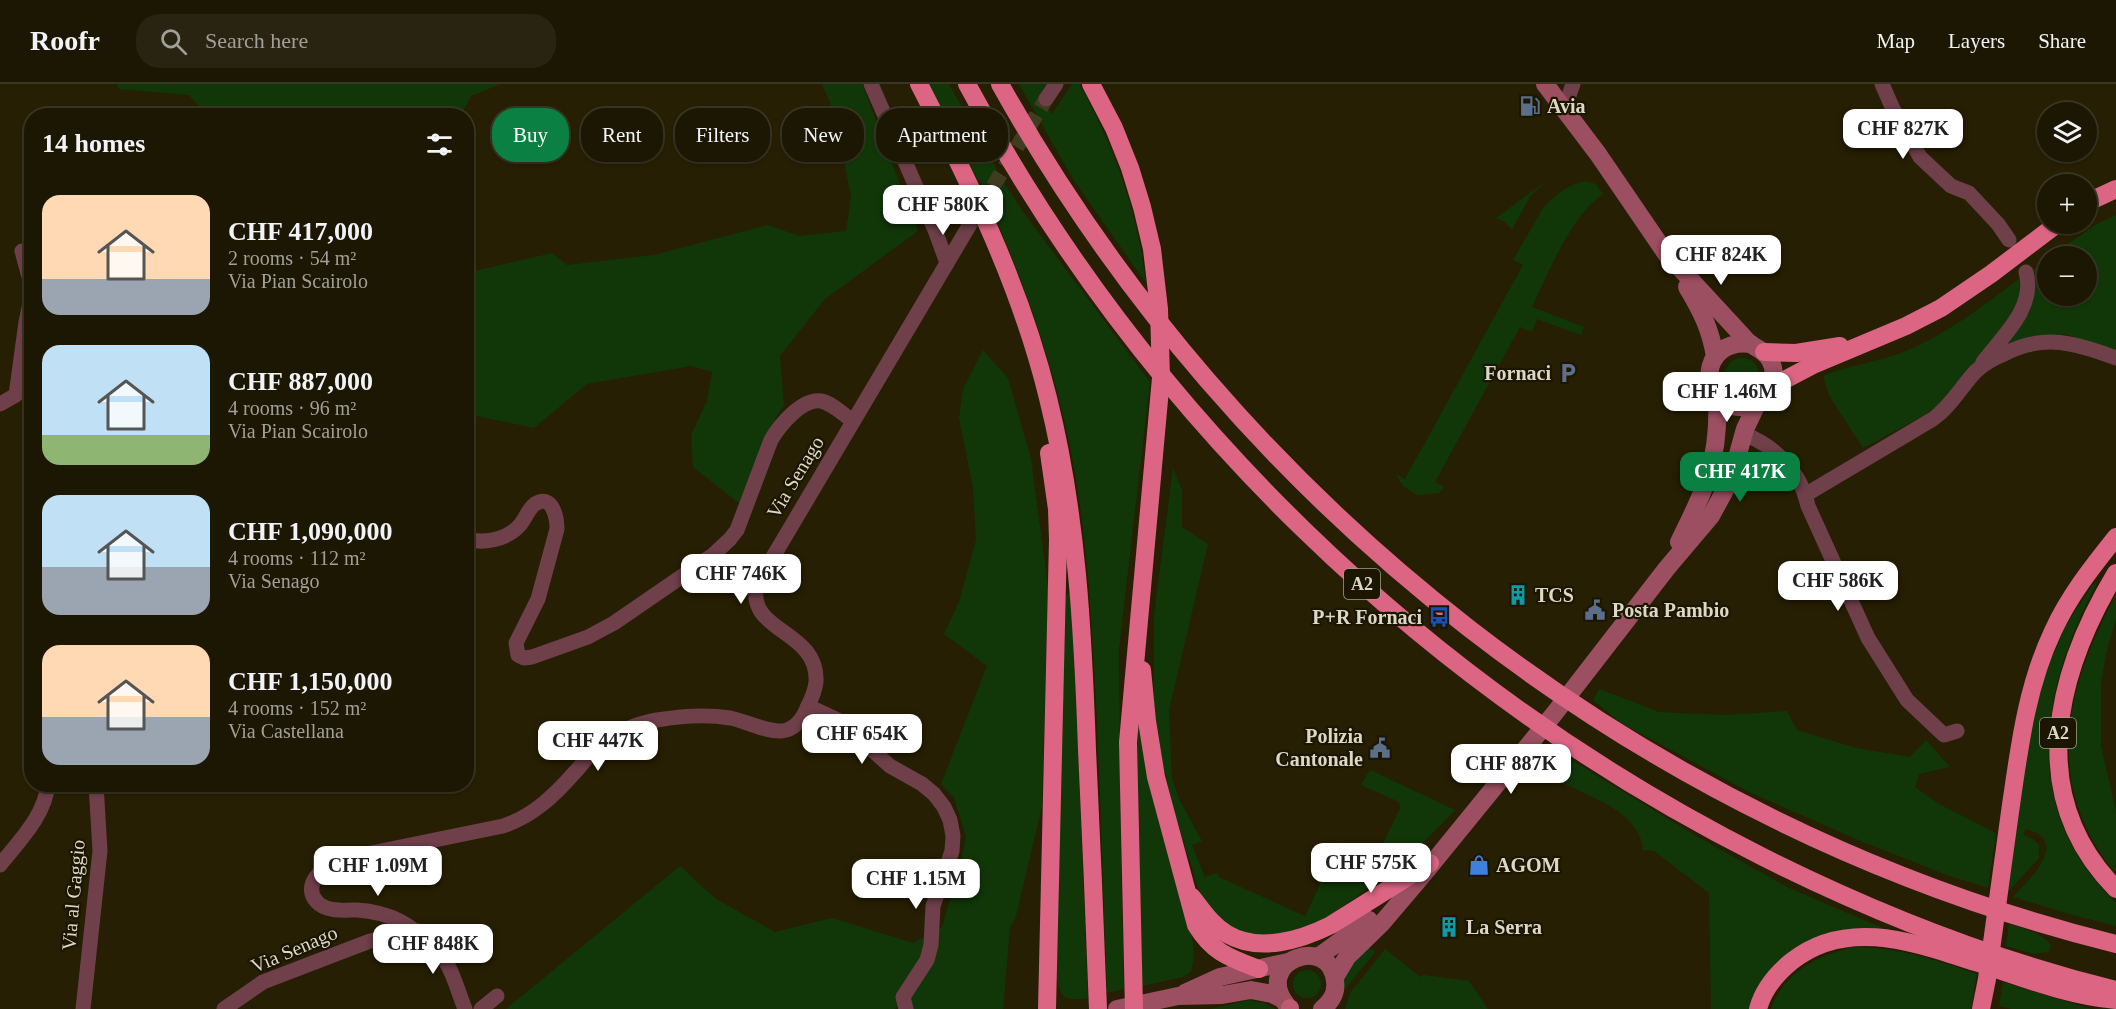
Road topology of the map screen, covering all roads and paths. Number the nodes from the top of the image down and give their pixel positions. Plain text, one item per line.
1 (870, 84) edge
2 (919, 84) edge
3 (968, 84) edge
4 (1000, 84) edge
5 (1056, 84) edge
6 (1091, 84) edge
7 (1545, 84) edge
8 (1573, 84) edge
9 (1882, 84) edge
10 (1046, 99) tunnel mouth
11 (1564, 110) junction
12 (2116, 189) edge
13 (2097, 198) edge
14 (969, 226) tunnel mouth
15 (2044, 234) edge
16 (2009, 240) dead end
17 (22, 251) dead end
18 (1665, 252) junction
19 (24, 258) edge
20 (946, 263) junction
21 (2026, 272) dead end
22 (1883, 336) junction
23 (24, 337) edge
24 (1757, 348) junction
25 (1037, 356) junction
26 (1714, 357) junction
27 (2116, 358) edge
28 (1977, 370) junction
29 (1771, 387) junction
30 (1717, 397) junction
31 (0, 404) edge
32 (1757, 404) junction
33 (853, 421) junction
34 (1744, 434) junction
35 (1805, 495) junction
36 (2116, 537) edge
37 (474, 541) edge
38 (1667, 568) junction
39 (2116, 573) edge
40 (1141, 605) junction
41 (808, 706) junction
42 (1957, 731) dead end
43 (47, 792) edge
44 (96, 792) edge
45 (1436, 858) junction
46 (0, 865) edge
47 (2116, 889) edge
48 (1189, 892) junction
49 (418, 931) junction
50 (2116, 944) edge
51 (1966, 952) junction
52 (1318, 957) junction
53 (1288, 962) junction
54 (1259, 969) junction
55 (2034, 974) junction
56 (1335, 977) junction
57 (2116, 990) edge
58 (497, 996) dead end
59 (1173, 997) junction
60 (2116, 1000) edge
61 (1289, 1006) edge
62 (83, 1009) edge
63 (224, 1009) edge
64 (465, 1009) edge
65 (481, 1009) edge
66 (906, 1009) edge
67 (1047, 1009) edge
68 (1098, 1009) edge
69 (1117, 1009) edge
70 (1134, 1009) edge
71 (1322, 1009) edge
72 (1758, 1009) edge
73 (1981, 1009) edge

1 - 20 street
2 - 25 highway
3 - 51 highway, A2
4 - 50 highway, A2
5 - 10 street
6 - 40 highway
7 - 11 main road
8 - 11 street
9 - 16 street
11 - 18 main road
12 - 13 highway
14 - 20 street, Via Senago
15 - 22 highway
17 - 19 street
18 - 24 main road
18 - 26 main road
20 - 33 street, Via Senago
21 - 28 street
22 - 24 highway
22 - 29 highway
23 - 31 street
24 - 26 main road
24 - 29 main road
25 - 67 highway
25 - 68 highway
26 - 30 main road
27 - 28 street
28 - 35 street
29 - 32 main road
30 - 32 main road
30 - 38 main road
32 - 34 main road
33 - 37 street
33 - 41 street, Via Senago
34 - 35 street
34 - 38 main road
35 - 42 street
36 - 73 highway, A2
38 - 45 main road
39 - 47 highway, A2
40 - 48 highway
40 - 70 highway
41 - 49 street, Via Senago
41 - 66 street
43 - 46 street
44 - 62 street, Via al Gaggio
45 - 48 highway
45 - 52 main road
45 - 56 main road
48 - 54 highway
49 - 63 street, Via Senago
49 - 64 street
51 - 55 highway, A2
51 - 72 highway, A2
52 - 53 main road
52 - 56 main road
53 - 54 main road
53 - 61 main road
54 - 59 main road
55 - 57 highway, A2
55 - 60 highway, A2
56 - 71 main road
58 - 65 street
59 - 61 main road
59 - 69 main road

